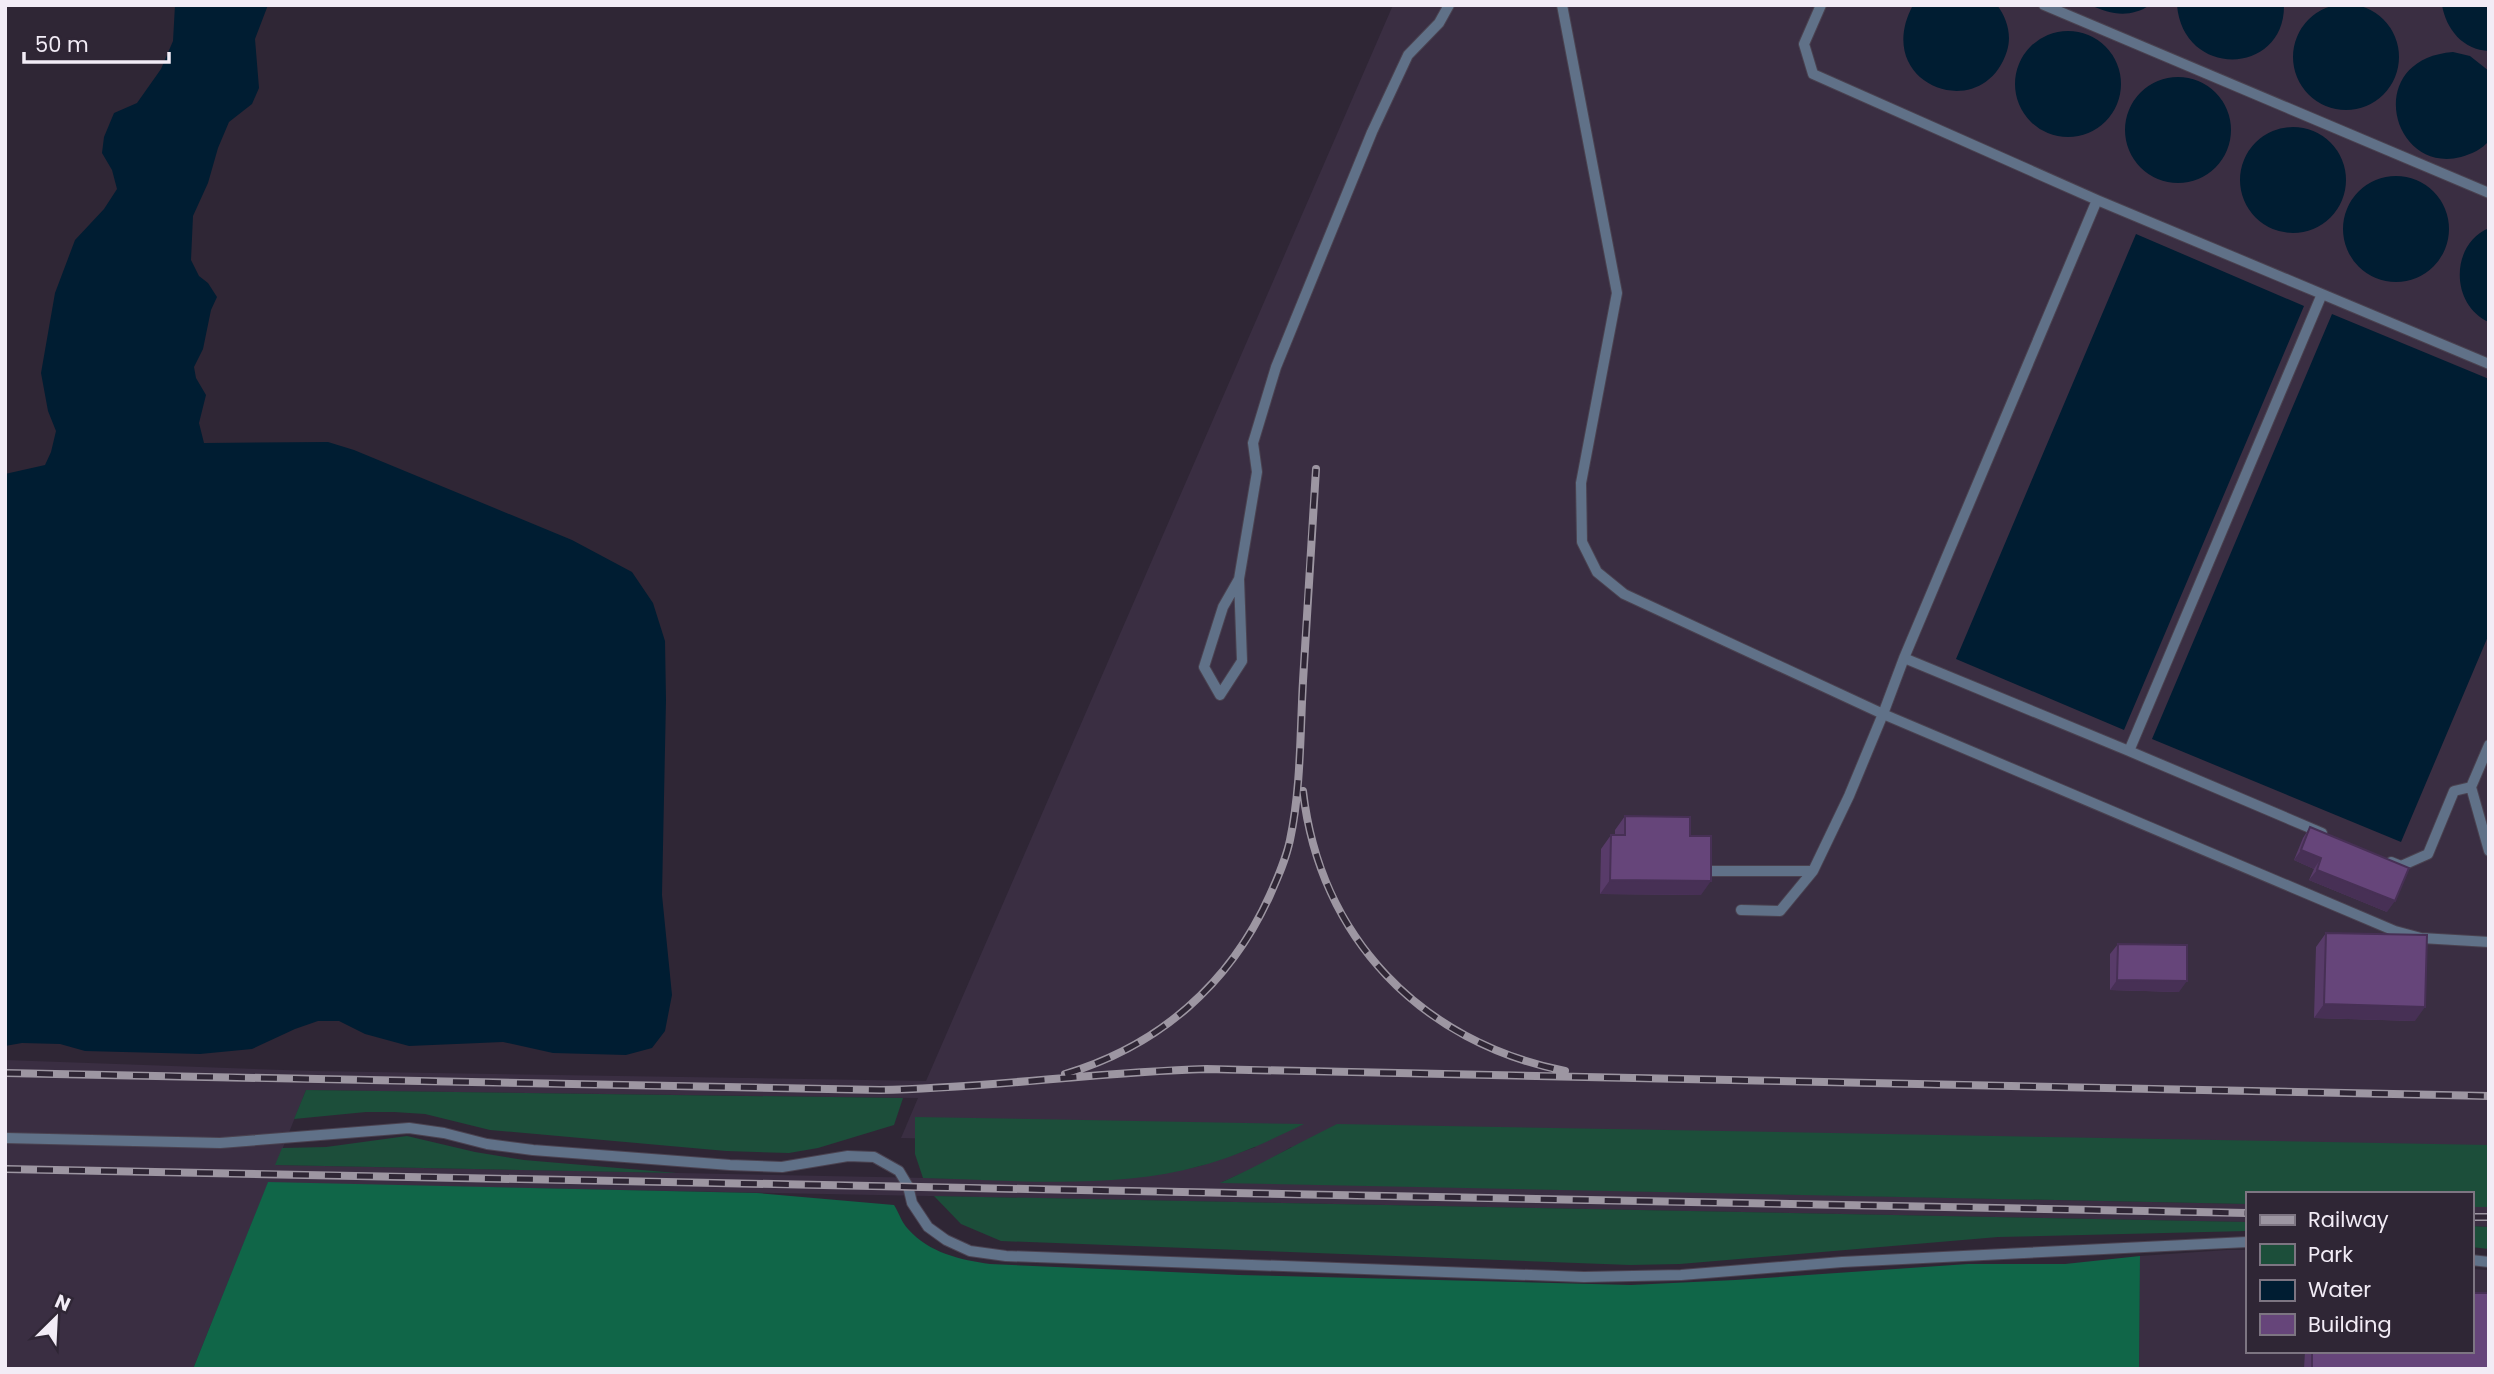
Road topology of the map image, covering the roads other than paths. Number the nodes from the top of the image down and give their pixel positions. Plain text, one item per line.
1 (1449, 5) edge
2 (1562, 5) edge
3 (1821, 5) edge
4 (2044, 5) edge
5 (2489, 193) edge
6 (2098, 200) junction
7 (2322, 294) junction
8 (2489, 364) edge
9 (1239, 579) junction
10 (1904, 658) junction
11 (1883, 714) junction
12 (2489, 745) edge
13 (2129, 751) junction
14 (2471, 788) junction
15 (2327, 835) edge
16 (2489, 850) edge
17 (2376, 856) edge
18 (1701, 871) edge
19 (1813, 871) junction
20 (1741, 910) dead end
21 (2489, 942) edge
22 (5, 1138) edge
23 (2246, 1242) edge

1 - 9 lane
2 - 11 lane
3 - 6 lane
4 - 5 lane
6 - 7 lane
6 - 10 lane
7 - 8 lane
7 - 13 lane
9 - 9 lane
10 - 11 lane
10 - 13 lane
11 - 19 lane
11 - 21 lane
12 - 14 lane
13 - 15 lane
14 - 16 lane
14 - 17 lane
18 - 19 lane
19 - 20 lane
22 - 23 lane

